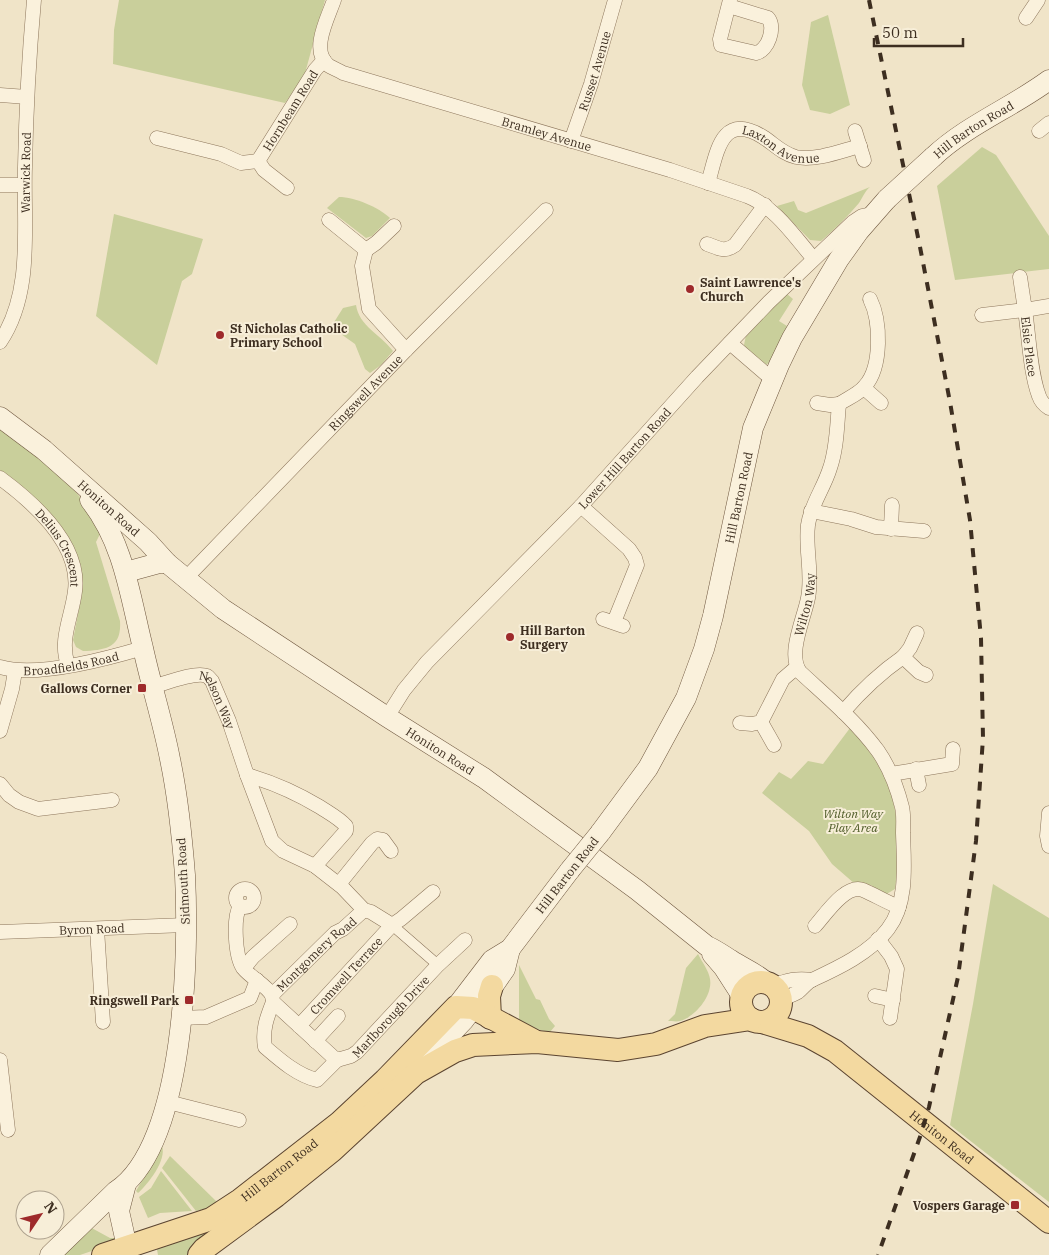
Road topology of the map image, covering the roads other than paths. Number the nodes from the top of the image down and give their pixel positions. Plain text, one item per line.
1 (34, 0) edge
2 (334, 0) edge
3 (615, 0) edge
4 (1038, 0) edge
5 (1026, 18) dead end
6 (326, 62) junction
7 (1049, 80) edge
8 (1049, 89) edge
9 (0, 95) edge
10 (1028, 96) junction
11 (27, 97) junction
12 (856, 131) dead end
13 (157, 138) dead end
14 (571, 141) junction
15 (860, 146) junction
16 (864, 160) dead end
17 (258, 162) junction
18 (708, 183) junction
19 (0, 185) edge
20 (24, 185) junction
21 (288, 188) dead end
22 (765, 206) junction
23 (881, 206) junction
24 (546, 210) dead end
25 (329, 220) dead end
26 (394, 226) dead end
27 (708, 244) dead end
28 (366, 250) junction
29 (813, 258) junction
30 (1020, 277) dead end
31 (870, 300) dead end
32 (1049, 306) edge
33 (1025, 310) junction
34 (982, 316) dead end
35 (0, 342) edge
36 (730, 343) junction
37 (406, 350) junction
38 (774, 378) junction
39 (864, 388) junction
40 (818, 403) dead end
41 (881, 403) dead end
42 (839, 404) junction
43 (1049, 408) edge
44 (0, 417) edge
45 (73, 476) junction
46 (0, 478) edge
47 (892, 505) dead end
48 (581, 506) junction
49 (811, 510) junction
50 (891, 529) junction
51 (924, 531) dead end
52 (167, 563) junction
53 (126, 572) junction
54 (186, 578) junction
55 (614, 622) dead end
56 (917, 634) dead end
57 (142, 648) junction
58 (902, 657) junction
59 (68, 666) junction
60 (0, 667) edge
61 (797, 667) junction
62 (15, 671) junction
63 (926, 675) dead end
64 (152, 687) junction
65 (843, 712) junction
66 (387, 717) junction
67 (761, 722) junction
68 (740, 723) dead end
69 (0, 731) edge
70 (774, 745) dead end
71 (953, 749) dead end
72 (916, 770) junction
73 (891, 774) junction
74 (247, 775) junction
75 (0, 784) edge
76 (919, 786) dead end
77 (112, 800) dead end
78 (1049, 813) edge
79 (1049, 846) edge
80 (391, 851) dead end
81 (316, 866) junction
82 (339, 884) junction
83 (433, 892) dead end
84 (240, 906) dead end
85 (899, 907) junction
86 (364, 910) junction
87 (290, 924) dead end
88 (186, 925) junction
89 (392, 925) junction
90 (815, 926) dead end
91 (97, 929) junction
92 (0, 932) edge
93 (878, 939) junction
94 (465, 940) dead end
95 (707, 946) junction
96 (510, 949) junction
97 (438, 965) junction
98 (244, 968) junction
99 (258, 980) junction
100 (492, 986) joint
101 (775, 993) junction
102 (271, 996) junction
103 (875, 996) dead end
104 (250, 998) junction
105 (742, 998) junction
106 (893, 1000) junction
107 (473, 1011) junction
108 (338, 1016) dead end
109 (181, 1018) junction
110 (890, 1018) dead end
111 (757, 1020) junction
112 (103, 1022) dead end
113 (299, 1026) junction
114 (705, 1026) junction
115 (314, 1041) junction
116 (536, 1042) junction
117 (834, 1051) junction
118 (0, 1060) edge
119 (337, 1060) junction
120 (416, 1073) junction
121 (168, 1102) junction
122 (21, 1110) dead end
123 (7, 1112) junction
124 (239, 1120) dead end
125 (8, 1130) dead end
126 (126, 1184) junction
127 (1049, 1222) edge
128 (129, 1251) edge
129 (50, 1255) edge
130 (104, 1255) edge
131 (199, 1255) edge

1 - 11 street, Warwick Road
2 - 6 street
3 - 14 street, Russet Avenue
4 - 5 street
6 - 14 street, Bramley Avenue
6 - 17 street, Hornbeam Road
7 - 10 main road, Hill Barton Road
8 - 10 main road, Hill Barton Road
9 - 11 street
10 - 23 main road, Hill Barton Road, bridge
11 - 20 street, Warwick Road
12 - 15 street
13 - 17 street, Hornbeam Road
14 - 18 street, Bramley Avenue
15 - 16 street
15 - 18 street, Laxton Avenue
17 - 21 street, Hornbeam Road
18 - 22 street, Bramley Avenue
19 - 20 street
20 - 35 street, Warwick Road
22 - 27 street
22 - 29 street, Bramley Avenue
23 - 29 street, Lower Hill Barton Road
23 - 38 main road, Hill Barton Road
24 - 37 street, Ringswell Avenue
25 - 28 street
26 - 28 street
28 - 37 street
29 - 36 street, Lower Hill Barton Road
30 - 33 street, Elsie Place
31 - 39 street
32 - 33 street, Elsie Place
33 - 34 street, Elsie Place
33 - 43 street, Elsie Place
36 - 38 street
36 - 48 street, Lower Hill Barton Road
37 - 54 street, Ringswell Avenue
38 - 96 main road, Hill Barton Road, bridge
39 - 41 street
39 - 42 street
40 - 42 street
42 - 49 street, Wilton Way
44 - 45 main road, Honiton Road
45 - 52 main road, Honiton Road
45 - 53 main road, Honiton Road
46 - 59 street, Delius Crescent
47 - 50 street
48 - 55 street
48 - 66 street, Lower Hill Barton Road
49 - 50 street
49 - 61 street, Wilton Way
50 - 51 street
52 - 53 main road
52 - 54 main road, Honiton Road
53 - 57 main road, Sidmouth Road
54 - 66 main road, Honiton Road
56 - 58 street
57 - 59 street, Broadfields Road
57 - 64 main road, Sidmouth Road
58 - 63 street
58 - 65 street
59 - 62 street, Broadfields Road
60 - 62 street, Broadfields Road
61 - 65 street
61 - 67 street
62 - 69 street
64 - 74 street, Nelson Way
64 - 88 main road, Sidmouth Road
65 - 73 street
66 - 95 main road, Honiton Road
67 - 68 street
67 - 70 street
71 - 72 street
72 - 73 street
72 - 76 street
73 - 85 street
74 - 81 street, Nelson Way
74 - 81 street
75 - 77 street
78 - 79 street
80 - 82 street
81 - 82 street, Nelson Way
82 - 86 street, Nelson Way
83 - 89 street, Cromwell Terrace
84 - 98 street
85 - 90 street
85 - 93 street
86 - 89 street, Nelson Way
86 - 102 street, Montgomery Road
87 - 98 street
88 - 91 street, Byron Road
88 - 109 main road, Sidmouth Road
89 - 97 street
89 - 113 street, Cromwell Terrace
91 - 92 street, Byron Road
91 - 112 street
93 - 101 street
93 - 106 street
94 - 97 street, Marlborough Drive
95 - 101 main road, Honiton Road
95 - 105 main road, Honiton Road
96 - 100 main road, Hill Barton Road
96 - 107 main road, Hill Barton Road
97 - 119 street, Marlborough Drive
98 - 99 street
99 - 102 street
99 - 104 street
100 - 107 main road
101 - 105 main road
101 - 111 main road
101 - 117 main road, Honiton Road
102 - 104 street
102 - 113 street, Marlborough Drive
102 - 119 street, Marlborough Drive
103 - 106 street
104 - 109 street
105 - 111 main road
105 - 114 main road
106 - 110 street
107 - 116 main road
107 - 120 main road, Hill Barton Road
107 - 128 main road, Hill Barton Road
108 - 115 street
109 - 121 main road, Sidmouth Road
111 - 114 main road
111 - 117 main road, Honiton Road
113 - 115 street, Marlborough Drive
114 - 116 main road
115 - 119 street, Marlborough Drive
116 - 120 main road
117 - 127 main road, Honiton Road
118 - 123 street
120 - 131 main road, Hill Barton Road
121 - 124 street
121 - 126 main road, Sidmouth Road
122 - 123 street
123 - 125 street
126 - 128 main road, Sidmouth Road
126 - 129 main road, Sidmouth Road
128 - 130 main road, Hill Barton Road

